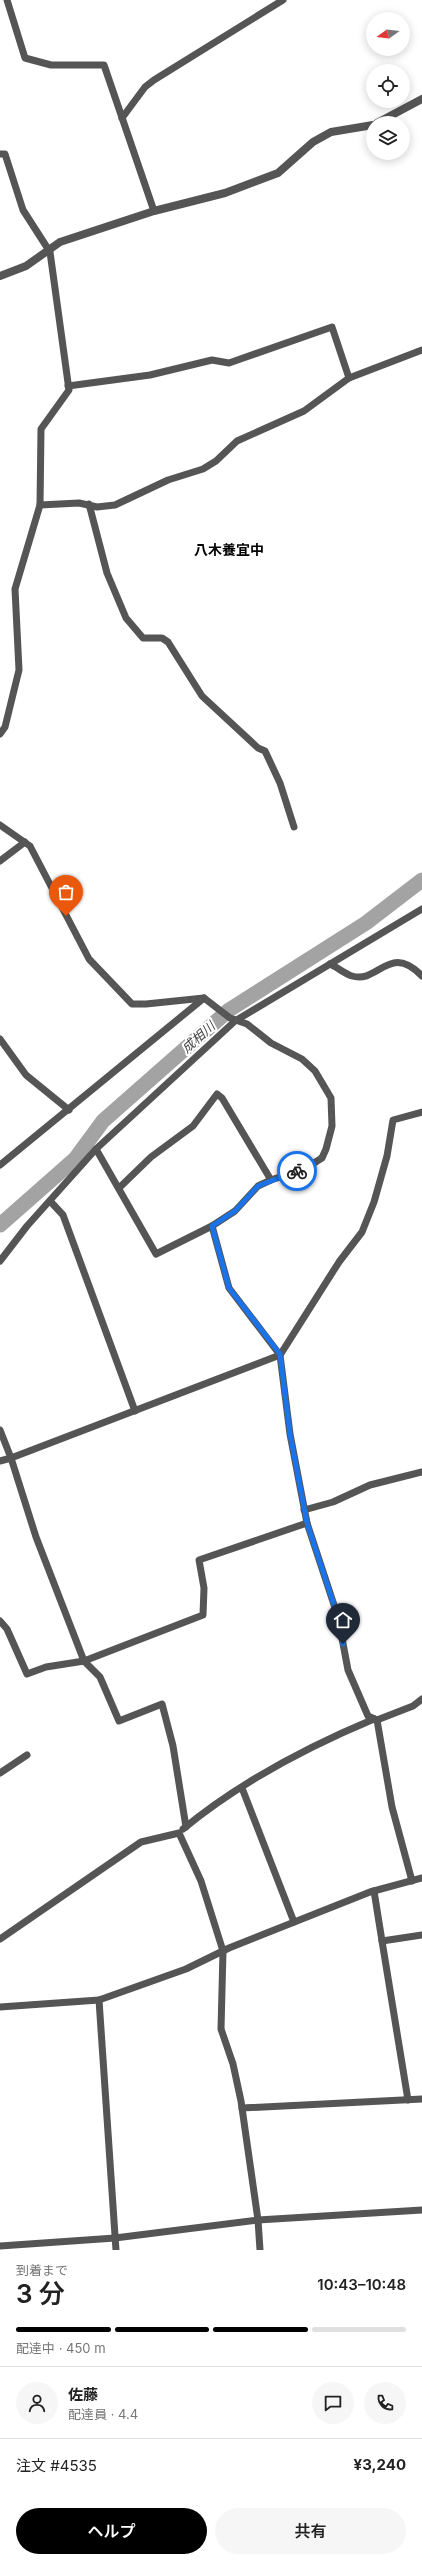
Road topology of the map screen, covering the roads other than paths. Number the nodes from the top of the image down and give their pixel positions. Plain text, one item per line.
1 (6, 0) edge
2 (283, 0) edge
3 (422, 99) edge
4 (390, 116) edge
5 (122, 118) junction
6 (366, 126) edge
7 (0, 154) edge
8 (154, 211) junction
9 (50, 252) junction
10 (0, 276) edge
11 (422, 350) edge
12 (349, 378) junction
13 (68, 386) junction
14 (89, 504) junction
15 (40, 506) junction
16 (0, 734) edge
17 (0, 825) edge
18 (294, 827) dead end
19 (25, 842) junction
20 (0, 861) edge
21 (422, 909) edge
22 (330, 964) junction
23 (422, 976) edge
24 (204, 998) junction
25 (233, 1020) junction
26 (0, 1039) edge
27 (69, 1110) junction
28 (422, 1112) edge
29 (96, 1149) junction
30 (0, 1165) edge
31 (271, 1180) junction
32 (119, 1188) junction
33 (50, 1201) junction
34 (212, 1226) junction
35 (0, 1261) edge
36 (280, 1354) junction
37 (135, 1411) junction
38 (0, 1430) edge
39 (11, 1458) junction
40 (0, 1461) edge
41 (422, 1472) edge
42 (304, 1510) junction
43 (307, 1523) junction
44 (0, 1621) edge
45 (84, 1661) junction
46 (422, 1699) edge
47 (376, 1720) junction
48 (27, 1754) dead end
49 (0, 1773) edge
50 (242, 1788) junction
51 (186, 1827) junction
52 (179, 1833) junction
53 (422, 1878) edge
54 (412, 1881) junction
55 (374, 1892) junction
56 (294, 1922) junction
57 (422, 1935) edge
58 (0, 1939) edge
59 (382, 1941) junction
60 (223, 1951) junction
61 (99, 2000) junction
62 (0, 2007) edge
63 (422, 2099) edge
64 (408, 2100) junction
65 (242, 2108) junction
66 (422, 2210) edge
67 (258, 2220) junction
68 (115, 2238) junction
69 (0, 2246) edge
70 (116, 2250) edge
71 (260, 2250) edge

1 - 5 street
2 - 5 street
3 - 4 street
5 - 8 street
6 - 8 street
7 - 9 street
8 - 9 street
9 - 10 street
9 - 13 street
11 - 12 street
12 - 13 street
12 - 14 street
13 - 15 street
14 - 15 street
14 - 18 street
15 - 16 street
17 - 19 street
19 - 20 street
19 - 24 street
21 - 22 street
22 - 23 street
22 - 25 street
24 - 25 street
24 - 27 street
25 - 29 street
25 - 31 street
26 - 27 street
27 - 30 street
28 - 36 street
29 - 32 street
29 - 33 street
31 - 32 street
31 - 34 street
32 - 34 street
33 - 35 street
33 - 37 street
34 - 36 street
36 - 37 street
36 - 42 street
37 - 39 street
38 - 39 street
39 - 40 street
39 - 45 street
41 - 42 street
42 - 43 street
43 - 45 street
43 - 47 street
44 - 45 street
45 - 51 street
46 - 47 street
47 - 50 street
47 - 54 street
48 - 49 street
50 - 51 street
50 - 56 street
51 - 52 street
52 - 58 street
52 - 60 street
53 - 54 street
54 - 55 street
55 - 56 street
55 - 59 street
56 - 60 street
57 - 59 street
59 - 64 street
60 - 61 street
60 - 65 street
61 - 62 street
61 - 68 street
63 - 64 street
64 - 65 street
65 - 67 street
66 - 67 street
67 - 68 street
67 - 71 street
68 - 69 street
68 - 70 street

